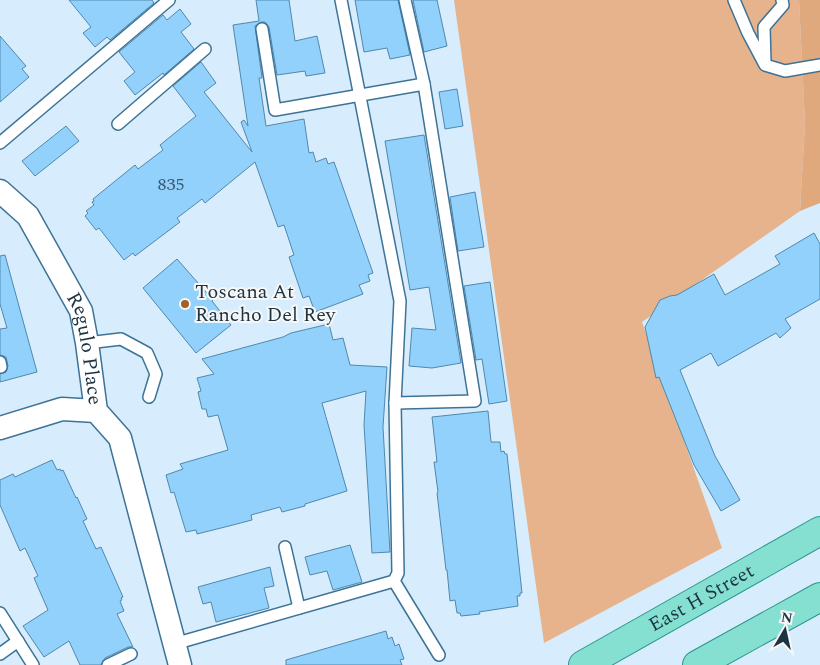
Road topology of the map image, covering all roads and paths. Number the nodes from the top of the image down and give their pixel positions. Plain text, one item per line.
1 (169, 0) edge
2 (341, 0) edge
3 (405, 0) edge
4 (734, 0) edge
5 (782, 0) edge
6 (262, 29) dead end
7 (205, 49) dead end
8 (766, 65) junction
9 (820, 65) edge
10 (424, 84) junction
11 (360, 96) junction
12 (118, 124) dead end
13 (0, 143) edge
14 (0, 191) edge
15 (87, 343) junction
16 (149, 396) dead end
17 (395, 403) junction
18 (96, 411) junction
19 (0, 428) edge
20 (820, 531) edge
21 (285, 547) dead end
22 (394, 581) junction
23 (820, 597) edge
24 (299, 608) junction
25 (0, 613) edge
26 (18, 641) junction
27 (0, 654) edge
28 (131, 654) dead end
29 (177, 655) edge
30 (439, 655) dead end
31 (33, 665) edge
32 (108, 665) edge
33 (583, 665) edge
34 (697, 665) edge

1 - 13 lane
2 - 11 lane
3 - 10 lane
4 - 8 lane
5 - 8 lane
6 - 11 lane
7 - 12 lane
8 - 9 lane
10 - 11 lane
10 - 17 lane
11 - 17 lane
14 - 15 street, Regulo Place
15 - 16 lane
15 - 18 street, Regulo Place
17 - 22 lane
18 - 19 street
18 - 29 street, Regulo Place
20 - 33 main road, East H Street
21 - 24 lane
22 - 24 lane
22 - 30 lane
23 - 34 main road
24 - 29 lane
25 - 26 lane
26 - 27 lane
26 - 31 lane
28 - 32 lane

